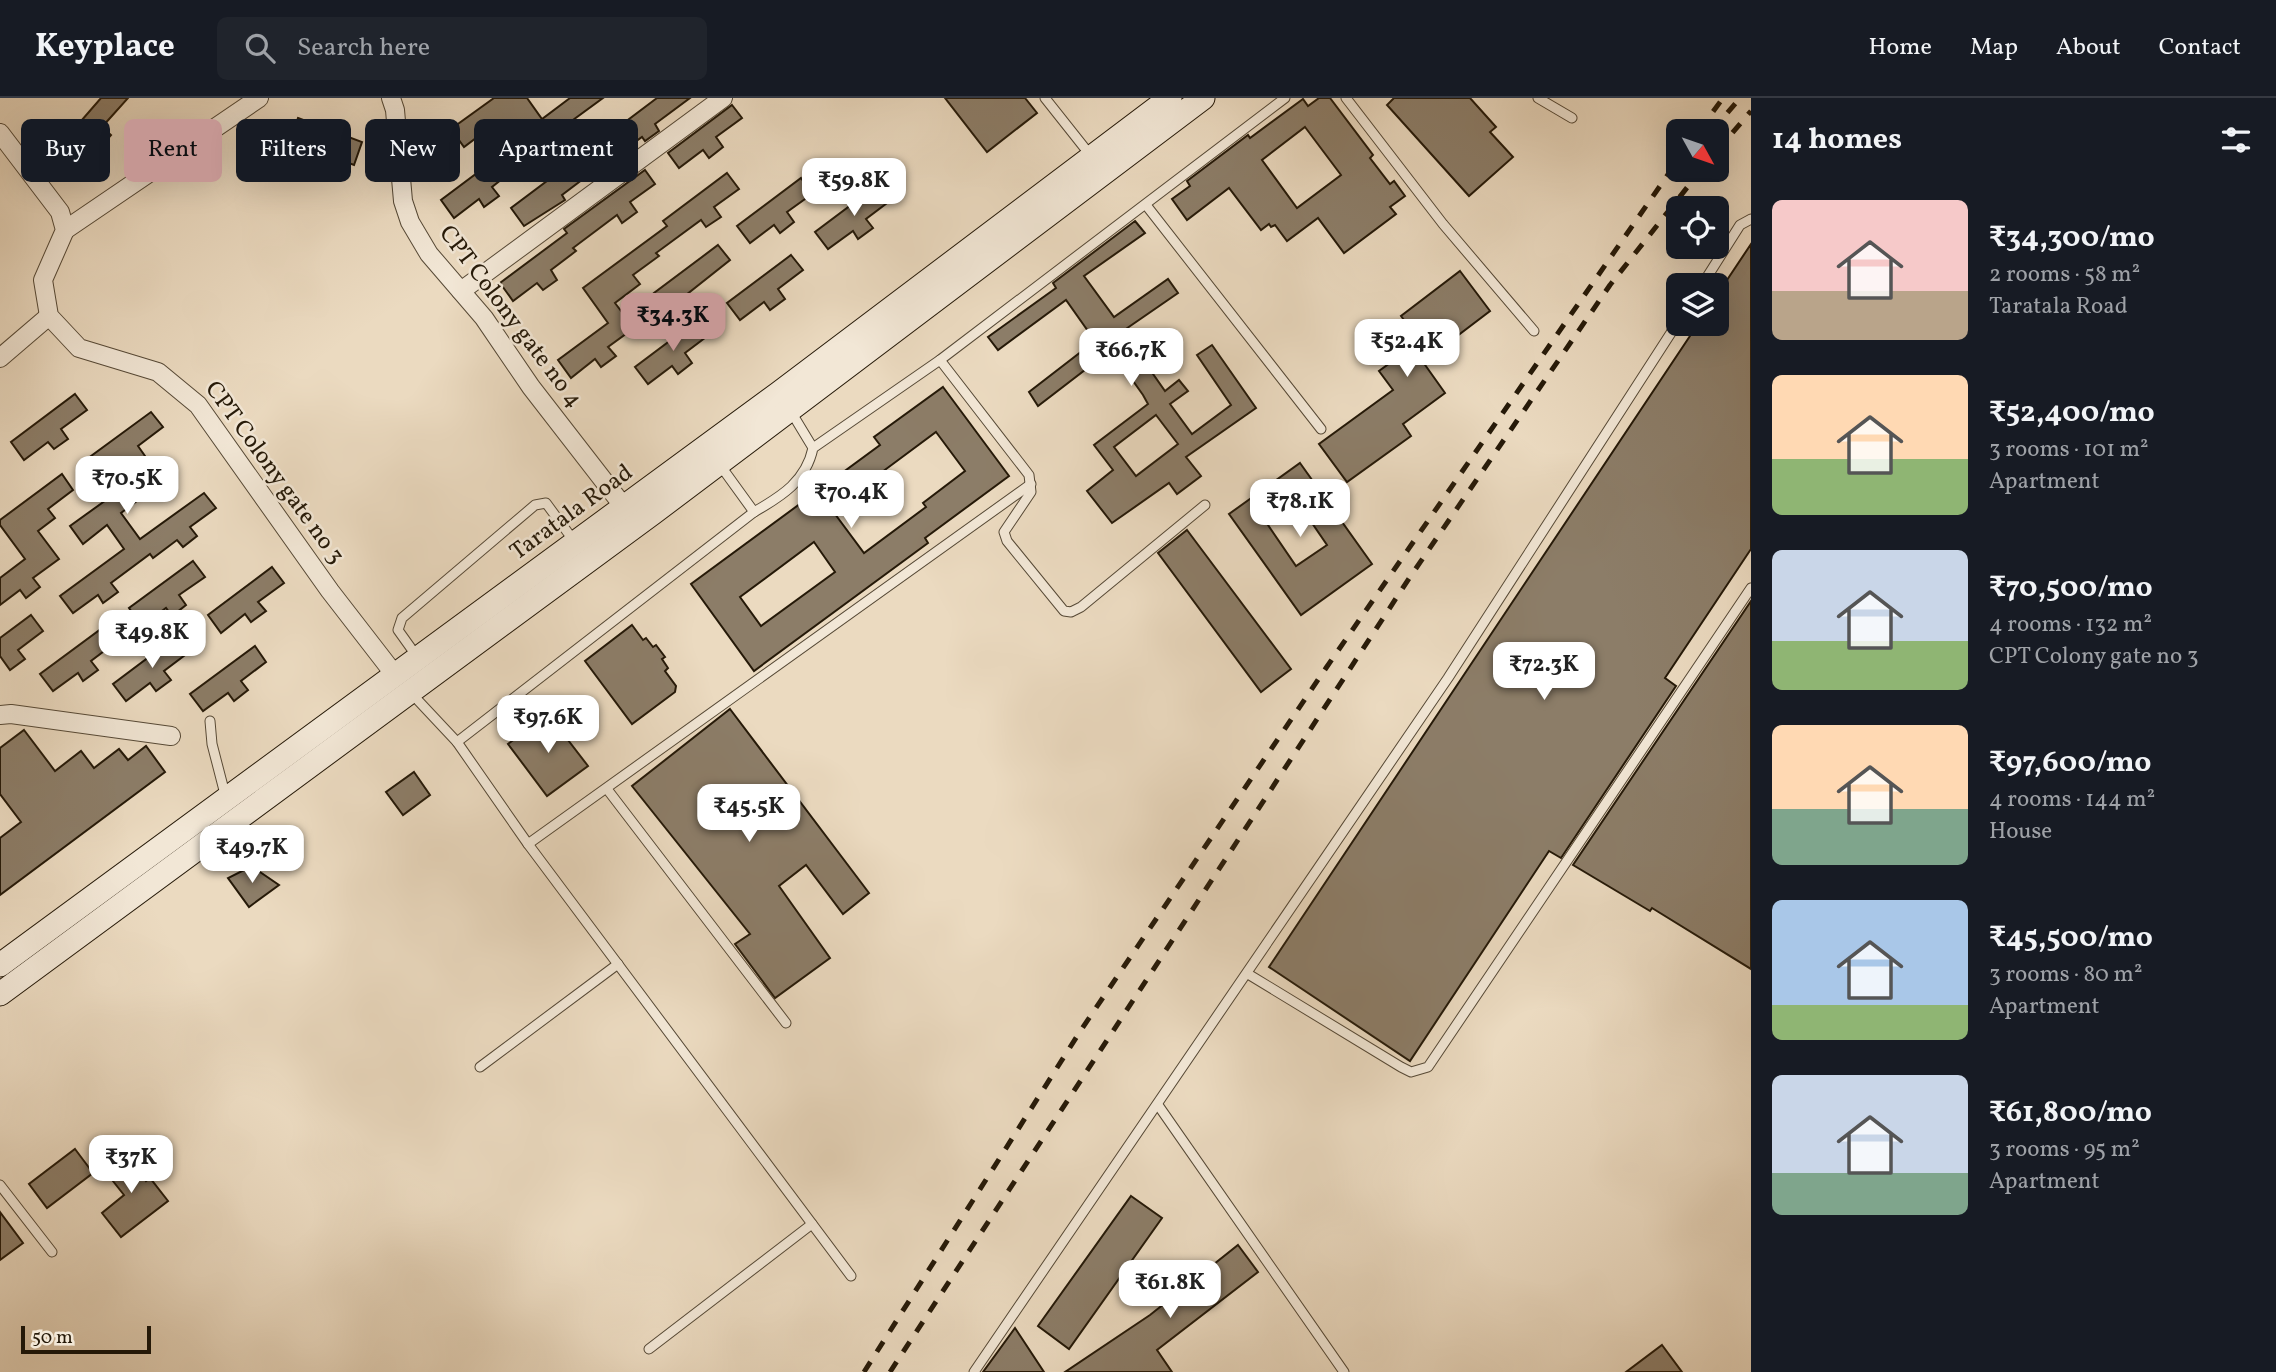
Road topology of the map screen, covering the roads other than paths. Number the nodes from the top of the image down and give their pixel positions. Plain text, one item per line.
1 (258, 98) edge
2 (391, 98) edge
3 (723, 98) edge
4 (1045, 98) edge
5 (1170, 98) edge
6 (1203, 98) edge
7 (1285, 98) edge
8 (1346, 98) edge
9 (1538, 98) edge
10 (1572, 118) dead end
11 (0, 133) edge
12 (1092, 157) junction
13 (1146, 205) junction
14 (1751, 219) edge
15 (65, 230) junction
16 (1710, 273) edge
17 (461, 291) junction
18 (49, 316) junction
19 (1534, 331) dead end
20 (1669, 336) edge
21 (0, 358) edge
22 (940, 360) junction
23 (784, 401) junction
24 (1321, 429) dead end
25 (813, 447) junction
26 (712, 455) junction
27 (1031, 484) junction
28 (1205, 505) dead end
29 (624, 507) junction
30 (754, 512) junction
31 (575, 543) junction
32 (1751, 588) edge
33 (418, 658) junction
34 (395, 675) junction
35 (411, 692) junction
36 (0, 715) edge
37 (210, 721) dead end
38 (171, 736) dead end
39 (457, 742) junction
40 (607, 789) junction
41 (226, 799) junction
42 (528, 844) junction
43 (618, 964) junction
44 (0, 965) edge
45 (1248, 974) junction
46 (0, 993) edge
47 (786, 1023) dead end
48 (480, 1067) dead end
49 (1158, 1105) junction
50 (0, 1185) edge
51 (812, 1224) junction
52 (52, 1252) dead end
53 (851, 1276) dead end
54 (649, 1349) dead end
55 (974, 1372) edge
56 (1344, 1372) edge

1 - 15 street
2 - 17 street, CPT Colony gate no 4
3 - 17 street
4 - 12 lane
5 - 12 main road
6 - 23 main road
7 - 13 lane
8 - 19 lane
9 - 10 lane
11 - 15 street
12 - 23 main road
13 - 22 lane
13 - 24 lane
14 - 16 lane
15 - 18 street
17 - 29 street, CPT Colony gate no 4
18 - 21 street
18 - 34 street, CPT Colony gate no 3
20 - 45 lane
22 - 25 lane
22 - 27 lane
23 - 25 lane
23 - 26 main road
25 - 30 lane
26 - 29 main road, Taratala Road
26 - 30 lane
26 - 35 main road
27 - 28 lane
27 - 40 lane
29 - 31 main road, Taratala Road
30 - 39 lane
31 - 33 main road, Taratala Road
31 - 33 lane
32 - 45 lane
33 - 34 main road, Taratala Road
34 - 41 main road, Taratala Road
35 - 39 lane
35 - 46 main road
36 - 38 street
37 - 41 lane
39 - 42 lane
40 - 42 lane
40 - 47 lane
41 - 44 main road, Taratala Road
42 - 43 lane
43 - 48 lane
43 - 51 lane
45 - 49 lane
49 - 55 lane
49 - 56 lane
50 - 52 lane
51 - 53 lane
51 - 54 lane

